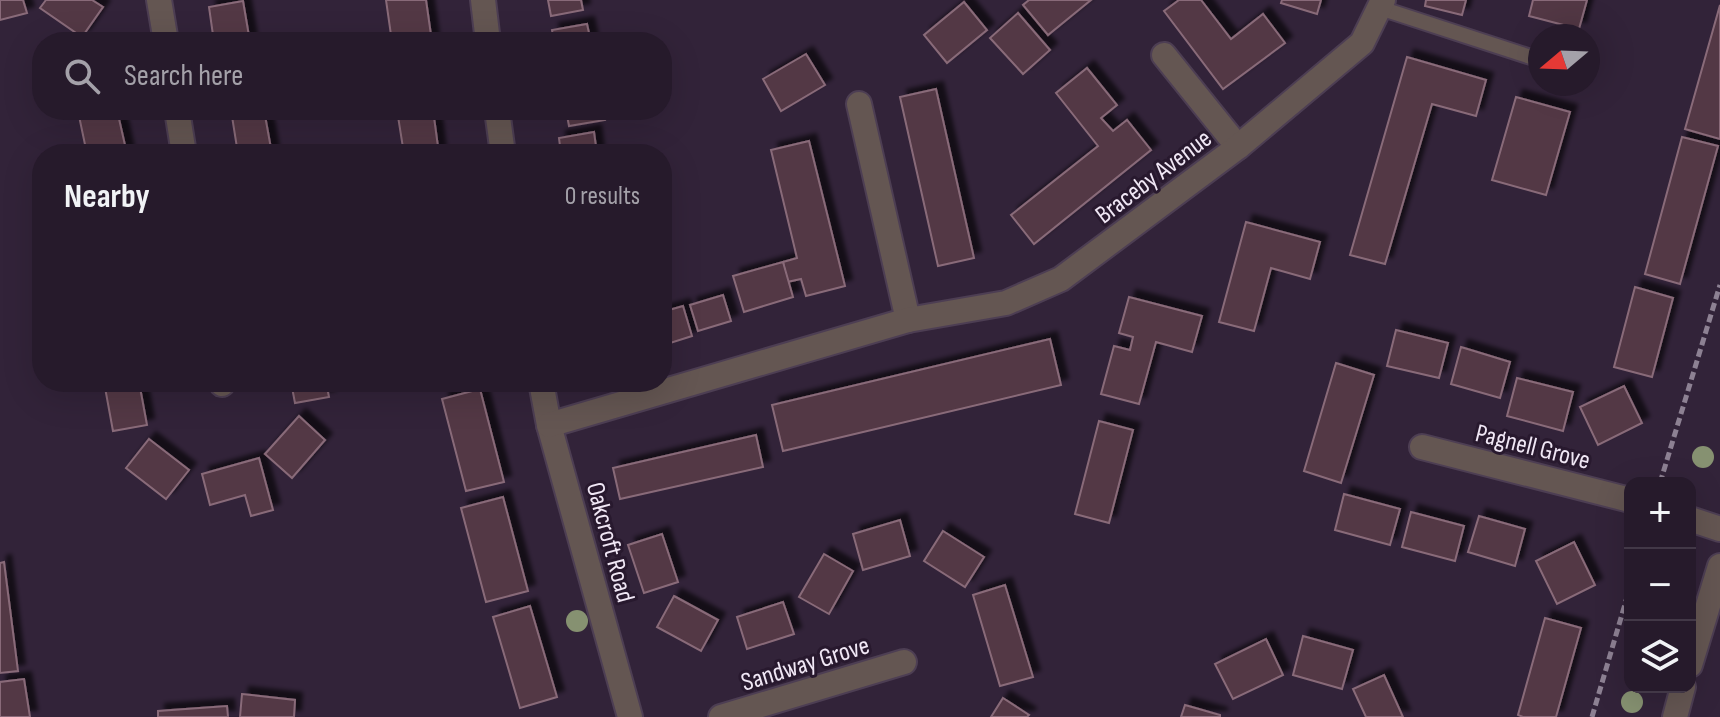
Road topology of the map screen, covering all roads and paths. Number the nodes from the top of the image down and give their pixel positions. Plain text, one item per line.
1 (159, 0) edge
2 (483, 0) edge
3 (1381, 4) edge
4 (164, 32) edge
5 (487, 32) edge
6 (1164, 55) dead end
7 (1528, 56) edge
8 (859, 104) dead end
9 (179, 120) edge
10 (498, 120) edge
11 (182, 144) edge
12 (502, 144) edge
13 (1238, 147) junction
14 (1720, 285) edge
15 (908, 320) junction
16 (672, 389) edge
17 (543, 392) edge
18 (662, 392) edge
19 (549, 425) junction
20 (1422, 447) dead end
21 (1662, 477) edge
22 (1624, 498) edge
23 (1696, 521) edge
24 (1720, 529) edge
25 (1720, 566) edge
26 (1624, 608) edge
27 (1696, 645) edge
28 (904, 662) dead end
29 (1681, 693) edge
30 (630, 717) edge
31 (721, 717) edge
32 (1592, 717) edge
33 (1675, 717) edge

1 - 4 street
2 - 5 street
3 - 7 lane
3 - 13 street, Braceby Avenue
6 - 13 street
8 - 15 street
9 - 11 street
10 - 12 street
13 - 15 street, Braceby Avenue
14 - 21 path
15 - 16 street, Braceby Avenue
17 - 19 street, Oakcroft Road
18 - 19 street, Braceby Avenue
19 - 30 street, Oakcroft Road
20 - 22 street, Pagnell Grove
23 - 24 street
25 - 27 street
26 - 32 path
28 - 31 street, Sandway Grove
29 - 33 street

